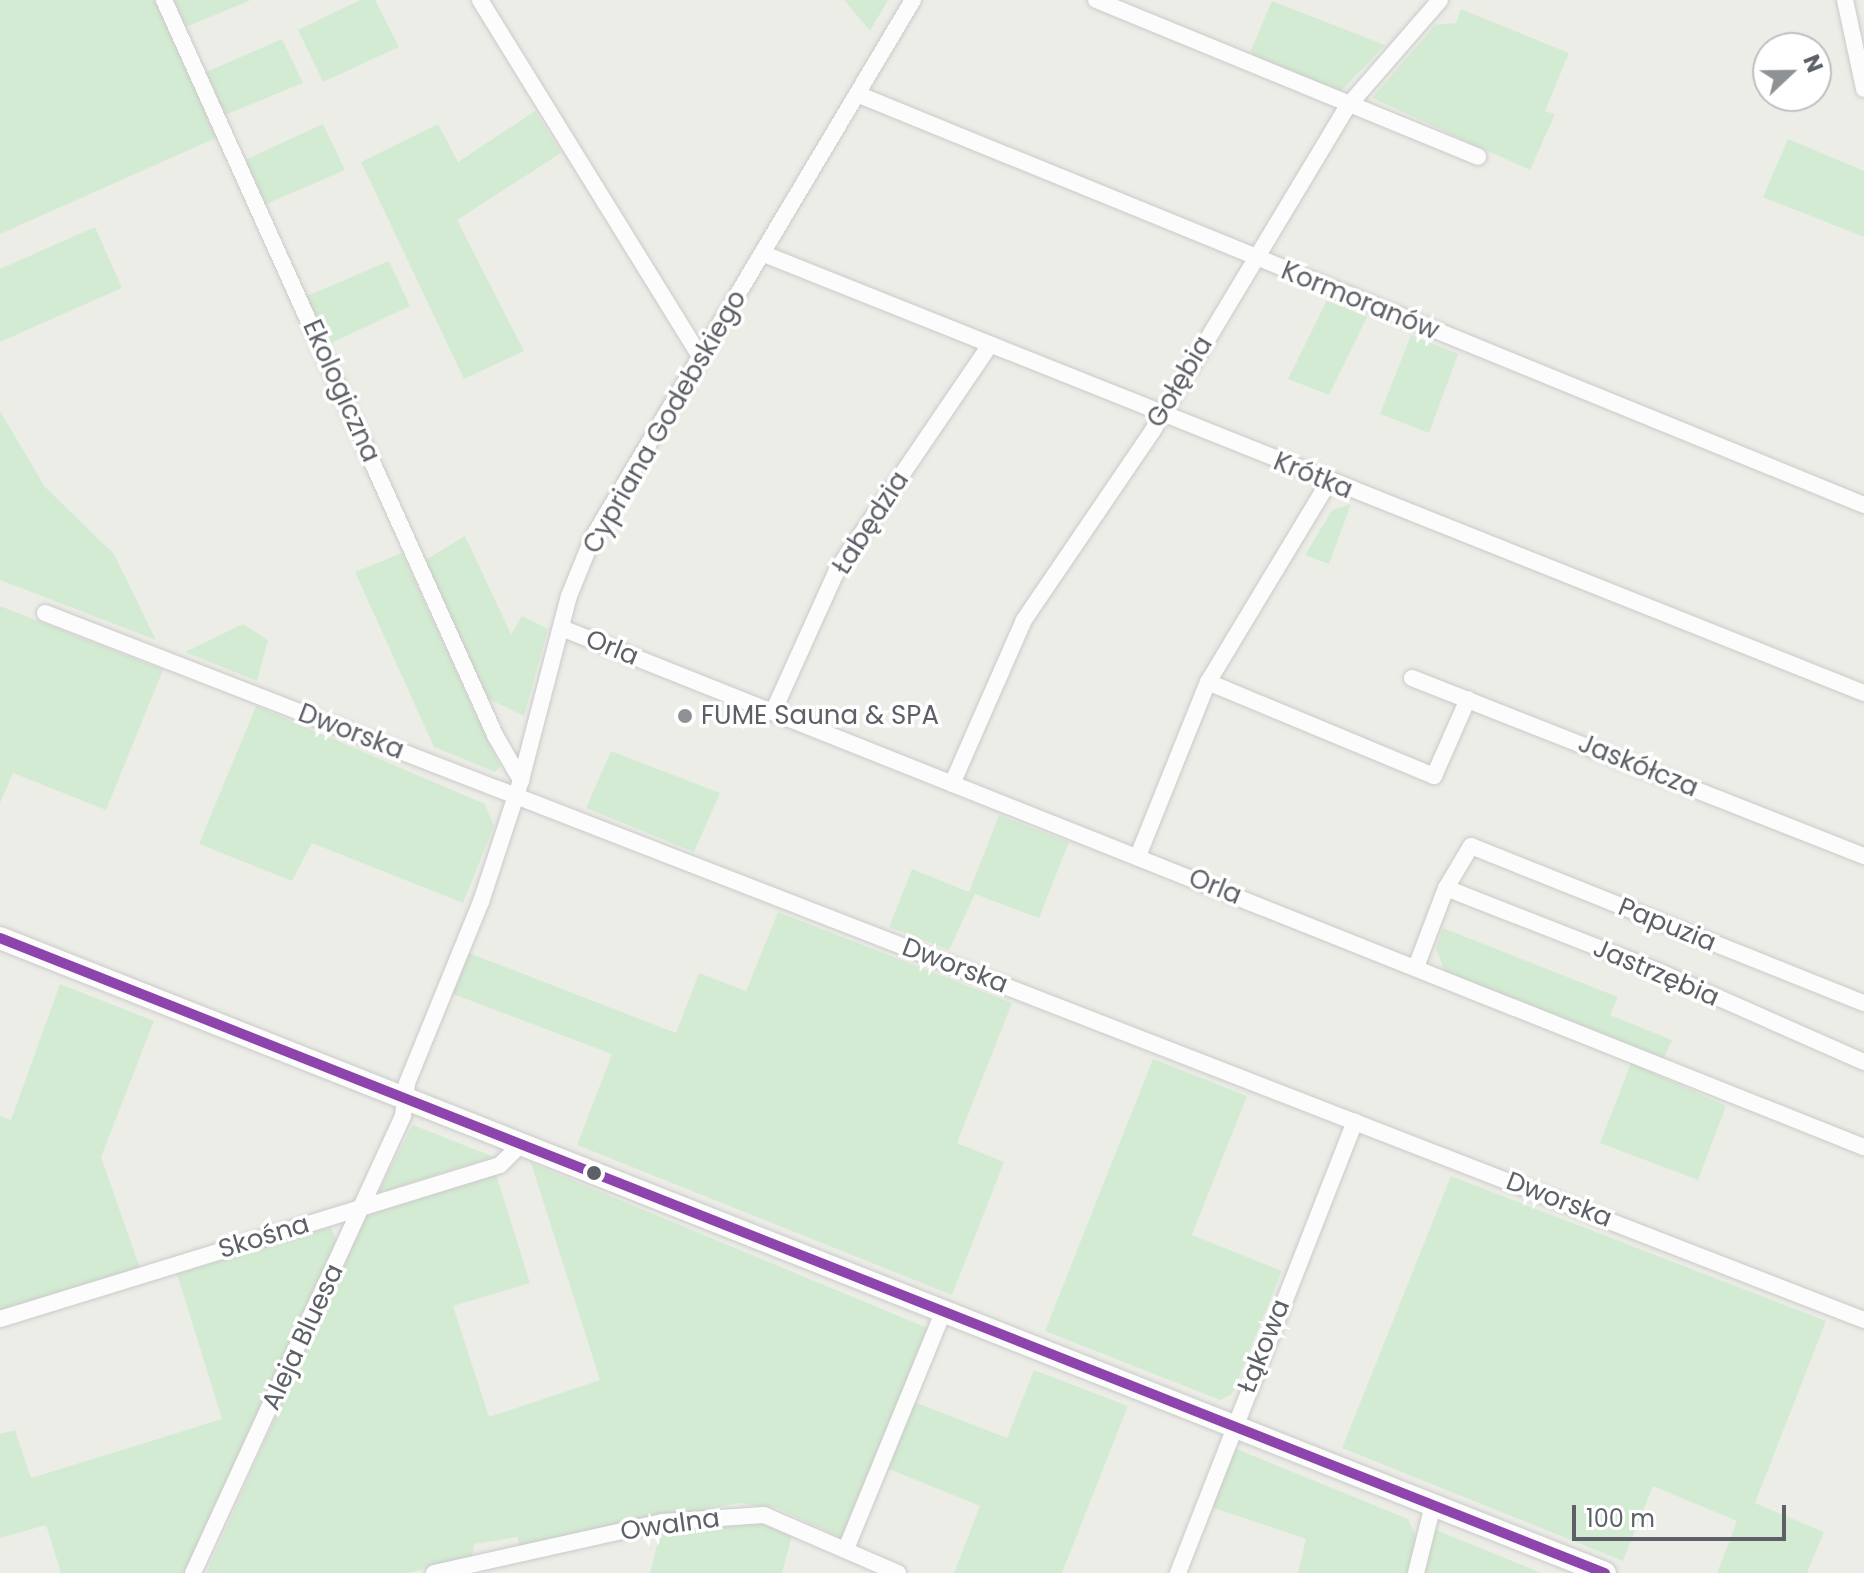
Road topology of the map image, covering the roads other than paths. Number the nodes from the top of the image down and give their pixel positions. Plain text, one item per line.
1 (164, 0) edge
2 (480, 0) edge
3 (913, 0) edge
4 (1096, 0) edge
5 (1440, 0) edge
6 (1846, 0) edge
7 (1864, 89) edge
8 (857, 94) junction
9 (1348, 106) junction
10 (1478, 157) dead end
11 (764, 254) junction
12 (1255, 257) junction
13 (990, 345) junction
14 (701, 358) junction
15 (1161, 414) junction
16 (1328, 483) junction
17 (1864, 505) edge
18 (45, 613) dead end
19 (564, 629) junction
20 (1412, 678) dead end
21 (1208, 682) junction
22 (1864, 693) edge
23 (1468, 699) junction
24 (773, 712) junction
25 (952, 784) junction
26 (518, 789) junction
27 (1138, 856) junction
28 (1864, 856) edge
29 (1446, 888) junction
30 (0, 938) edge
31 (1416, 967) junction
32 (1864, 1003) edge
33 (1864, 1062) edge
34 (404, 1098) junction
35 (1355, 1121) junction
36 (521, 1144) junction
37 (1864, 1147) edge
38 (362, 1208) junction
39 (942, 1315) junction
40 (0, 1319) edge
41 (1864, 1320) edge
42 (1232, 1424) junction
43 (1433, 1505) junction
44 (846, 1549) junction
45 (193, 1573) edge
46 (434, 1573) edge
47 (898, 1573) edge
48 (1178, 1573) edge
49 (1416, 1573) edge
50 (1605, 1573) edge

1 - 26 street, Ekologiczna
2 - 14 street
3 - 8 street, Cypriana Godebskiego
4 - 9 street
5 - 9 street, Gołębia
6 - 7 street
8 - 11 street, Cypriana Godebskiego
8 - 12 street, Kormoranów
9 - 10 street
9 - 12 street, Gołębia
11 - 13 street, Krótka
11 - 14 street, Cypriana Godebskiego
12 - 15 street, Gołębia
12 - 17 street, Kormoranów
13 - 15 street, Krótka
13 - 24 street, Łabędzia
14 - 19 street, Cypriana Godebskiego
15 - 16 street, Krótka
15 - 25 street, Gołębia
16 - 21 street
16 - 22 street, Krótka
18 - 26 street, Dworska
19 - 24 street, Orla
19 - 26 street, Cypriana Godebskiego
20 - 23 street, Jaskółcza
21 - 23 street
21 - 27 street
23 - 28 street, Jaskółcza
24 - 25 street, Orla
25 - 27 street, Orla
26 - 34 street, Cypriana Godebskiego
26 - 35 street, Dworska
27 - 31 street, Orla
29 - 31 street
29 - 32 street, Papuzia
29 - 33 street, Jastrzębia
30 - 34 main road
31 - 37 street, Orla
34 - 36 main road
34 - 38 street, Aleja Bluesa
35 - 41 street, Dworska
35 - 42 street, Łąkowa
36 - 38 street, Skośna
36 - 39 main road
38 - 40 street, Skośna
38 - 45 street, Aleja Bluesa
39 - 42 main road
39 - 44 street
42 - 43 main road
42 - 48 street, Łąkowa
43 - 49 street
43 - 50 main road
44 - 46 street, Owalna
44 - 47 street, Owalna

